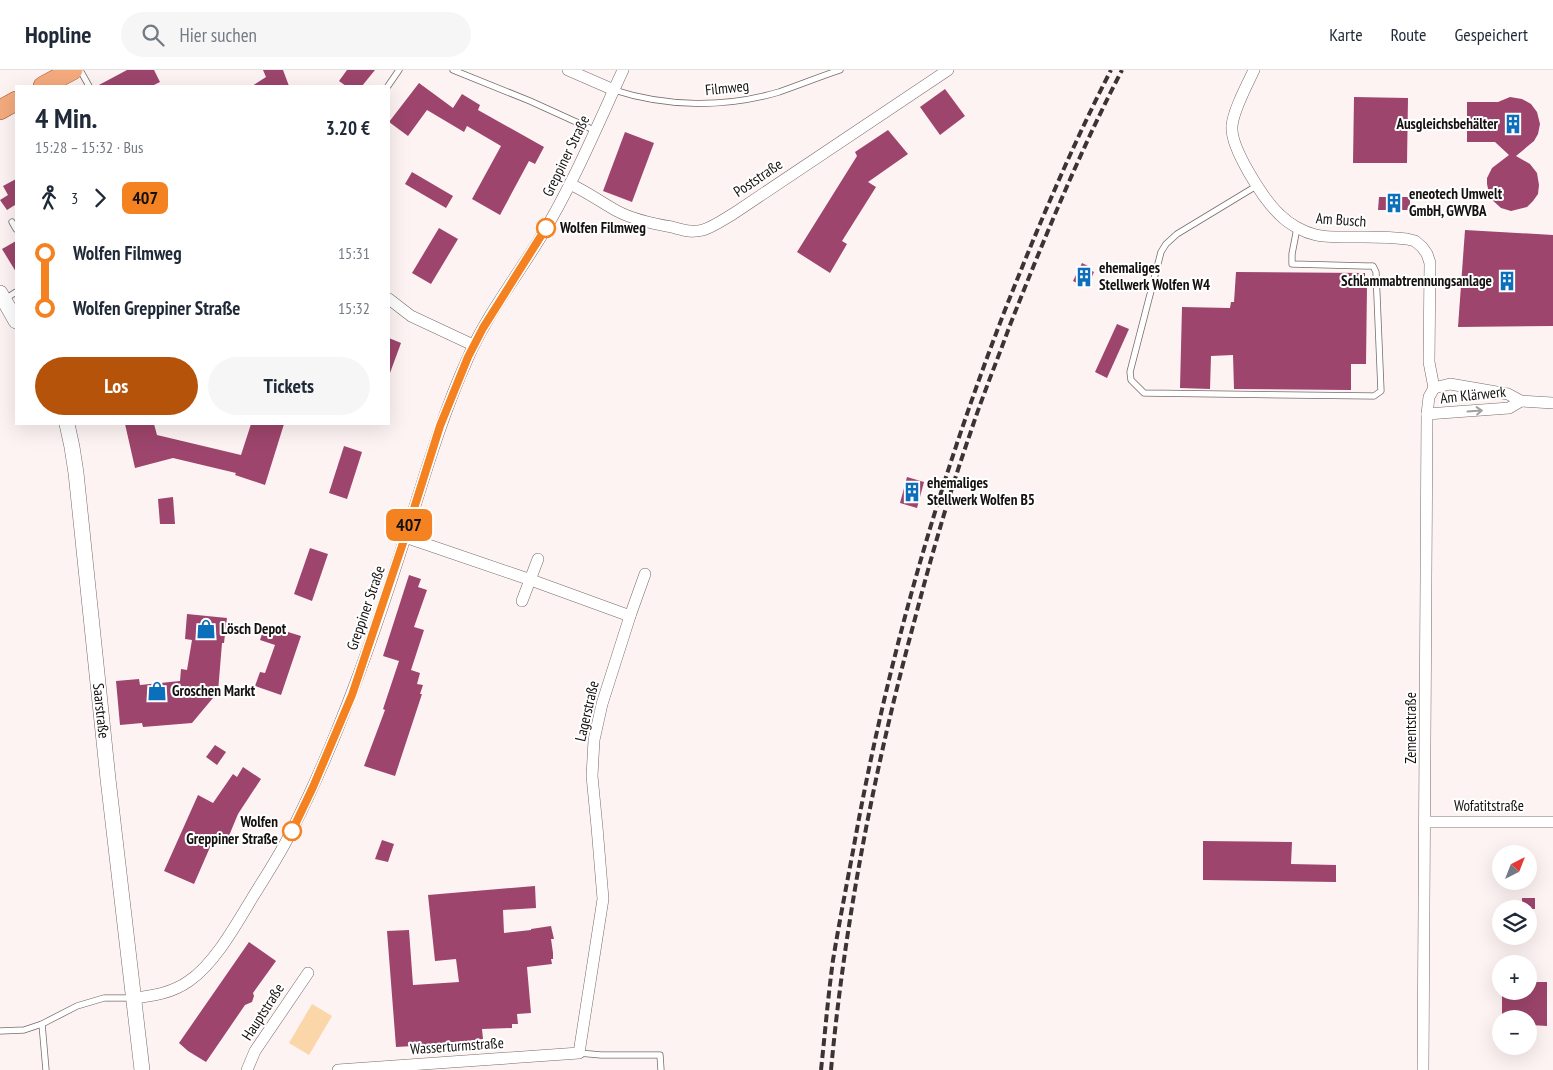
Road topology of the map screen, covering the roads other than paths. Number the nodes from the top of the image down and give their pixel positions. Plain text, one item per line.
1 (73, 70) edge
2 (80, 70) edge
3 (399, 70) edge
4 (453, 70) edge
5 (568, 70) edge
6 (623, 70) edge
7 (840, 70) edge
8 (948, 70) edge
9 (1254, 70) edge
10 (45, 85) edge
11 (88, 85) edge
12 (389, 85) edge
13 (614, 90) junction
14 (15, 102) edge
15 (0, 110) edge
16 (596, 131) junction
17 (570, 184) junction
18 (1258, 185) junction
19 (12, 222) dead end
20 (15, 227) edge
21 (1297, 228) junction
22 (7, 295) edge
23 (390, 300) edge
24 (15, 317) edge
25 (473, 345) junction
26 (1434, 388) junction
27 (1521, 402) junction
28 (1553, 403) edge
29 (1427, 414) junction
30 (67, 425) edge
31 (405, 537) junction
32 (538, 559) dead end
33 (645, 574) dead end
34 (531, 580) junction
35 (522, 601) dead end
36 (630, 616) junction
37 (1425, 822) junction
38 (1553, 822) edge
39 (308, 973) dead end
40 (133, 998) junction
41 (42, 1024) junction
42 (0, 1031) edge
43 (579, 1053) junction
44 (46, 1070) edge
45 (142, 1070) edge
46 (247, 1070) edge
47 (338, 1070) edge
48 (661, 1070) edge
49 (1423, 1070) edge

1 - 10 main road
2 - 11 lane
3 - 12 lane
4 - 16 lane
5 - 13 street
6 - 13 street, Greppiner Straße
7 - 13 lane, Filmweg
8 - 17 street, Poststraße
9 - 18 street, Am Busch
13 - 16 street, Greppiner Straße
14 - 15 main road
16 - 17 street, Greppiner Straße
17 - 25 street, Greppiner Straße
18 - 21 street, Am Busch
18 - 21 lane
19 - 20 lane
21 - 26 street, Am Busch
22 - 24 street
23 - 25 street
25 - 31 street, Greppiner Straße
26 - 27 street, Am Klärwerk
26 - 29 street, Zementstraße
27 - 28 street, Am Klärwerk
29 -> 27 street, Am Klärwerk
29 - 37 street, Zementstraße
30 - 40 street, Saarstraße
31 - 34 street
31 - 40 street, Greppiner Straße
32 - 34 street
33 - 36 street, Lagerstraße
34 - 35 street
34 - 36 street
36 - 43 street, Lagerstraße
37 - 38 street, Wofatitstraße
37 - 49 street, Zementstraße
39 - 46 street, Hauptstraße
40 - 41 lane
40 - 45 street, Saarstraße
41 - 42 lane
41 - 44 lane
43 - 47 street, Wasserturmstraße
43 - 48 lane

